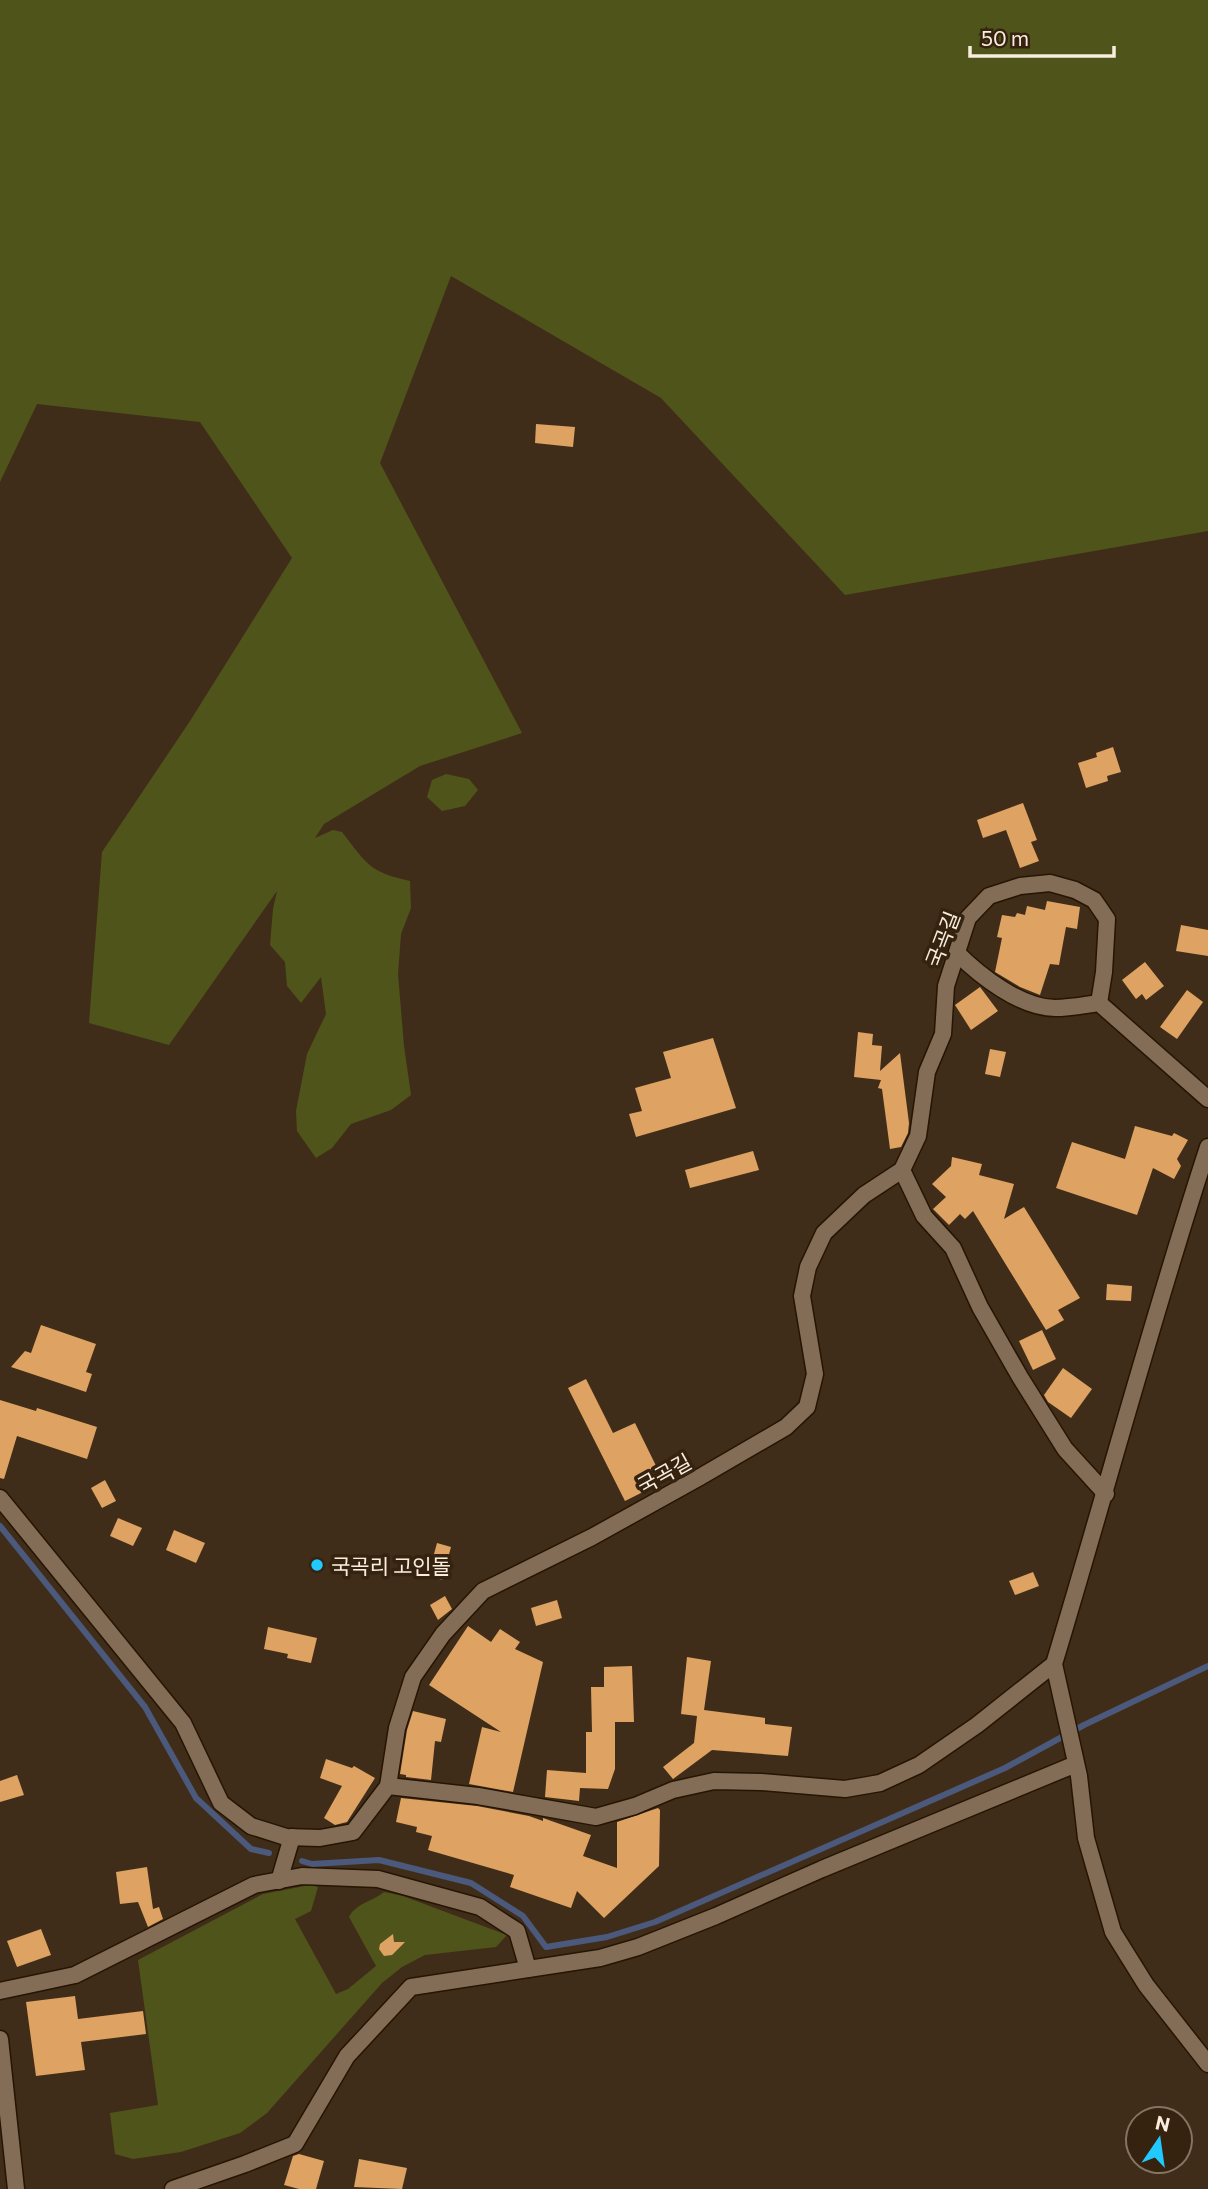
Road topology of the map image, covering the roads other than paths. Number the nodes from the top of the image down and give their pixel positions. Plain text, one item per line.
1 (957, 953) junction
2 (1099, 1003) junction
3 (1208, 1099) edge
4 (1208, 1147) edge
5 (902, 1170) junction
6 (1106, 1493) junction
7 (0, 1498) edge
8 (1054, 1664) junction
9 (1075, 1760) junction
10 (388, 1786) junction
11 (292, 1837) junction
12 (279, 1881) junction
13 (528, 1969) junction
14 (0, 1991) edge
15 (0, 2039) edge
16 (1208, 2064) edge
17 (16, 2189) edge
18 (173, 2189) edge

1 - 2 street
1 - 2 street, 국곡길
1 - 5 street, 국곡길
2 - 3 street
4 - 6 street
5 - 6 street
5 - 10 street, 국곡길
6 - 8 street
7 - 11 street
8 - 9 street
8 - 10 street
9 - 13 street
9 - 16 street
10 - 11 street
11 - 12 street
12 - 13 street
12 - 14 street
13 - 18 street
15 - 17 street

